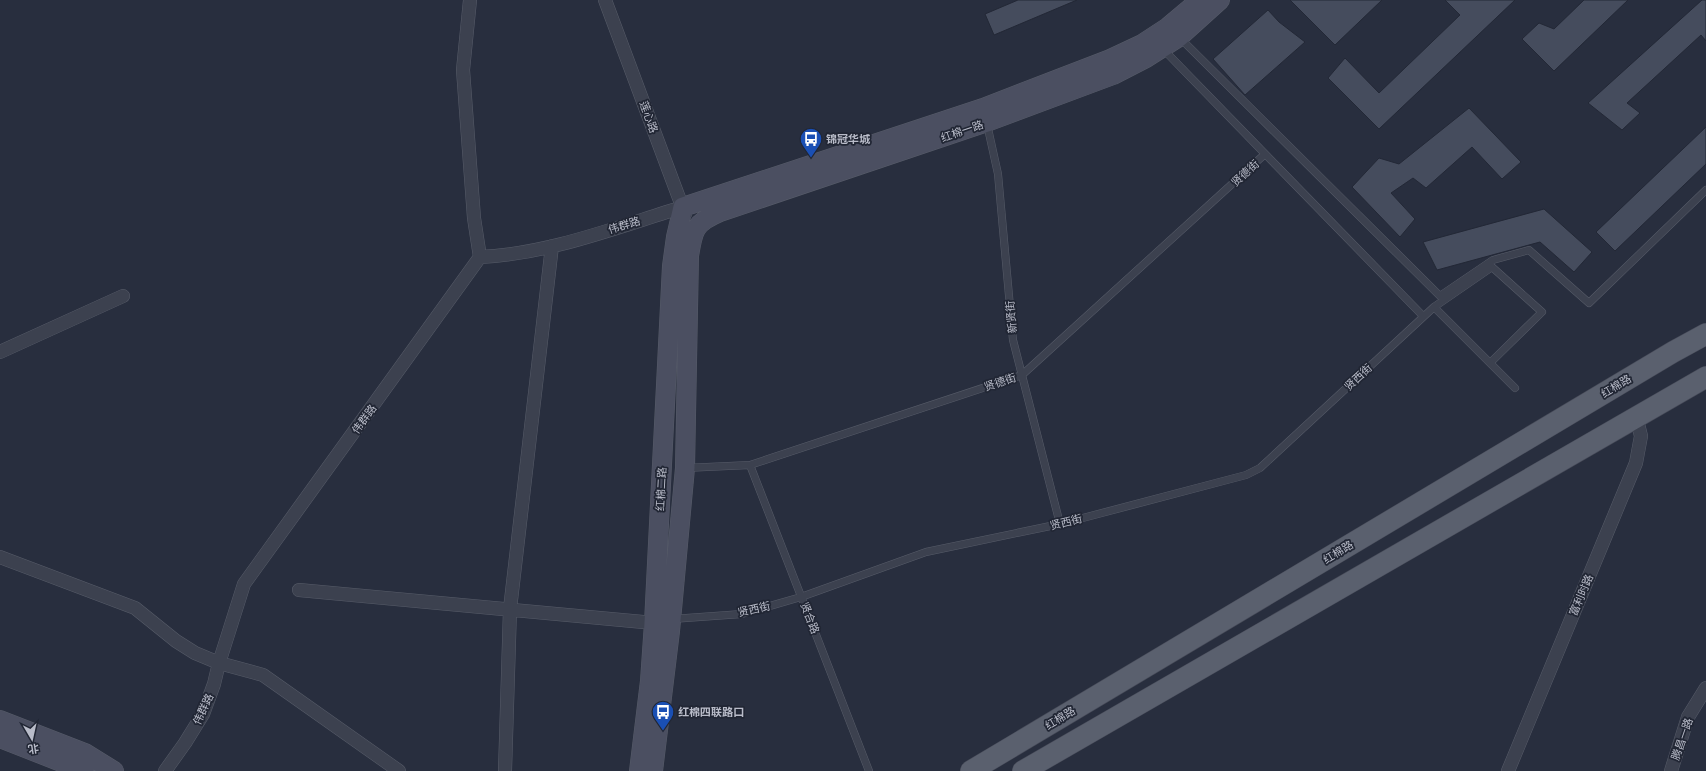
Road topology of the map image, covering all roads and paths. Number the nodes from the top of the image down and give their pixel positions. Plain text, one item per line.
1 (470, 0) edge
2 (605, 0) edge
3 (1200, 0) edge
4 (1220, 0) edge
5 (1178, 37) junction
6 (1162, 48) junction
7 (985, 115) junction
8 (1265, 154) junction
9 (1706, 190) edge
10 (683, 207) junction
11 (692, 234) junction
12 (552, 246) junction
13 (480, 257) junction
14 (123, 296) dead end
15 (1434, 307) junction
16 (1423, 316) junction
17 (1706, 334) edge
18 (0, 352) edge
19 (1490, 363) junction
20 (1022, 375) junction
21 (1706, 377) edge
22 (1515, 388) dead end
23 (1636, 416) junction
24 (750, 465) junction
25 (685, 468) junction
26 (1060, 524) junction
27 (0, 557) edge
28 (299, 590) dead end
29 (802, 597) junction
30 (510, 610) junction
31 (663, 621) junction
32 (219, 663) junction
33 (1706, 688) edge
34 (0, 720) edge
35 (0, 738) edge
36 (84, 771) edge
37 (114, 771) edge
38 (165, 771) edge
39 (399, 771) edge
40 (505, 771) edge
41 (639, 771) edge
42 (654, 771) edge
43 (869, 771) edge
44 (971, 771) edge
45 (1023, 771) edge
46 (1508, 771) edge
47 (1671, 771) edge

1 - 13 street
2 - 10 street, 莲心路
3 - 7 main road, 红棉一路
4 - 5 main road, 红棉一路
5 - 6 main road, 红棉一路
5 - 9 lane
6 - 7 main road, 红棉一路
6 - 8 lane
7 - 10 main road, 红棉一路
7 - 11 main road, 红棉一路
7 - 20 lane, 新贤街
8 - 16 lane
8 - 20 lane, 贤德街
10 - 11 street, 莲心路
10 - 12 street, 伟群路
10 - 31 main road, 红棉二路
11 - 25 main road, 红棉二路
12 - 13 street, 伟群路
12 - 30 street
13 - 32 street, 伟群路
14 - 18 street
15 - 16 lane, 贤西街
15 - 19 lane
15 - 19 lane, 贤西街
16 - 26 lane, 贤西街
17 - 44 main road, 红棉路
19 - 22 lane
20 - 24 lane, 贤德街
20 - 26 lane, 新贤街
21 - 23 main road
23 - 45 main road
23 - 46 street, 富利时路
24 - 25 lane, 贤德街
24 - 29 lane, 贤合路
25 - 31 main road, 红棉二路
26 - 29 lane, 贤西街
27 - 32 street
28 - 30 street
29 - 31 lane, 贤西街
29 - 43 lane, 贤合路
30 - 31 street
30 - 40 street
31 - 41 main road, 红棉二路
31 - 42 main road, 红棉二路
32 - 38 street, 伟群路
32 - 39 street
33 - 47 street, 腾昌一路
34 - 37 main road
35 - 36 main road

